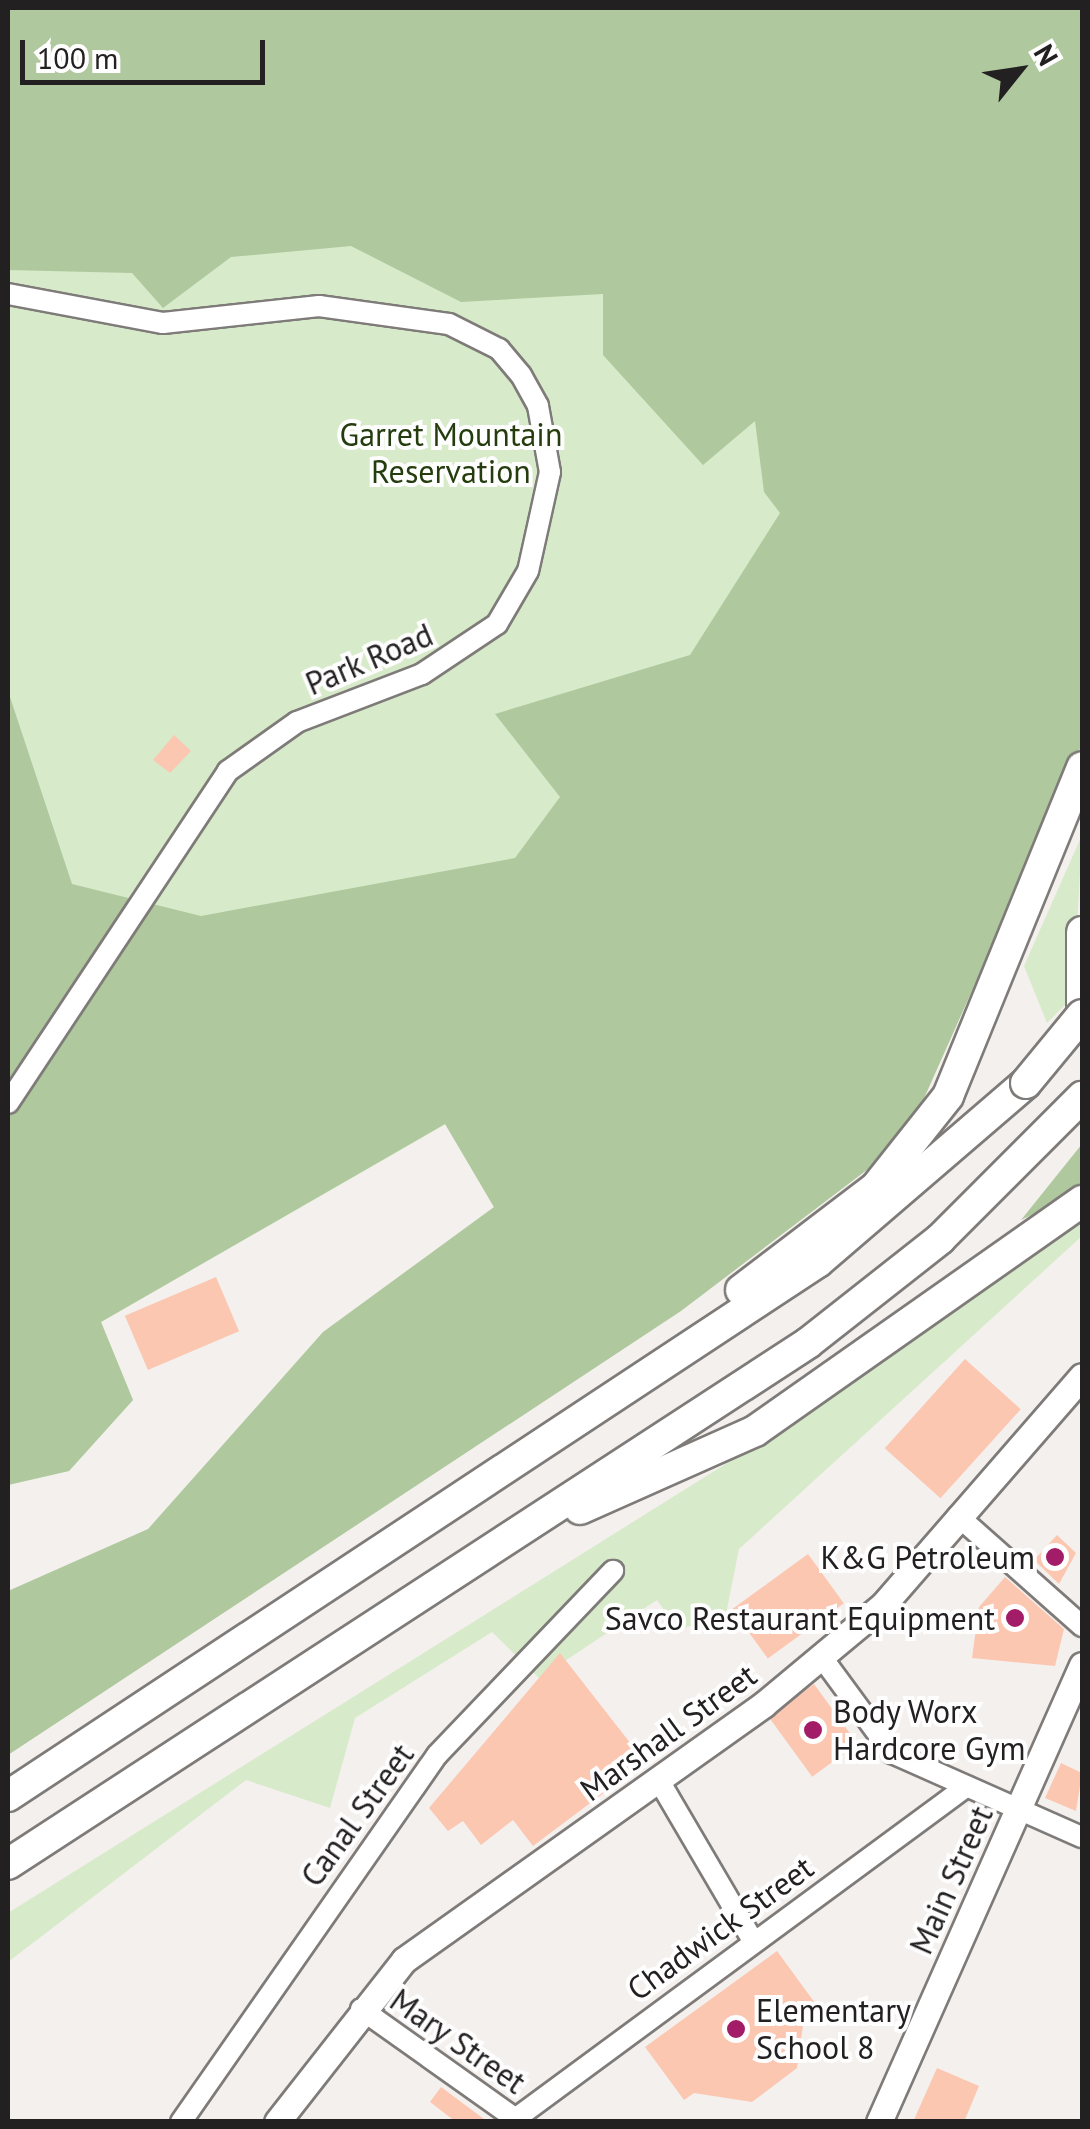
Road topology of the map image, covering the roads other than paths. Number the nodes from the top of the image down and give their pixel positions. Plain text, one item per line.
1 (8, 294) edge
2 (1082, 767) edge
3 (1082, 810) edge
4 (1082, 932) edge
5 (1004, 961) junction
6 (1082, 1018) edge
7 (1082, 1097) edge
8 (8, 1103) edge
9 (1082, 1202) edge
10 (676, 1356) junction
11 (1082, 1376) edge
12 (958, 1516) junction
13 (504, 1542) junction
14 (613, 1571) dead end
15 (1082, 1626) edge
16 (822, 1659) junction
17 (1082, 1665) edge
18 (658, 1779) junction
19 (967, 1786) junction
20 (8, 1796) edge
21 (1018, 1809) junction
22 (86, 1811) junction
23 (1082, 1837) edge
24 (8, 1864) edge
25 (8, 1888) edge
26 (753, 1940) junction
27 (361, 2008) junction
28 (515, 2120) edge
29 (182, 2122) edge
30 (276, 2122) edge
31 (879, 2122) edge

1 - 8 street, Park Road
2 - 5 highway
3 - 5 highway
4 - 6 highway
5 - 10 highway
6 - 10 highway, bridge
7 - 13 highway
9 - 13 highway
10 - 20 highway
11 - 12 main road, Marshall Street
12 - 15 street
12 - 16 main road, Marshall Street
13 - 22 highway
14 - 29 street, Canal Street
16 - 18 main road, Marshall Street
16 - 19 street
17 - 21 main road, Main Street
18 - 26 street
18 - 27 main road, Marshall Street
19 - 21 street
19 - 26 street, Chadwick Street
21 - 23 street
21 - 31 main road, Main Street
22 - 24 highway
22 - 25 highway
26 - 28 street, Chadwick Street
27 - 28 street, Mary Street
27 - 30 main road, Marshall Street

